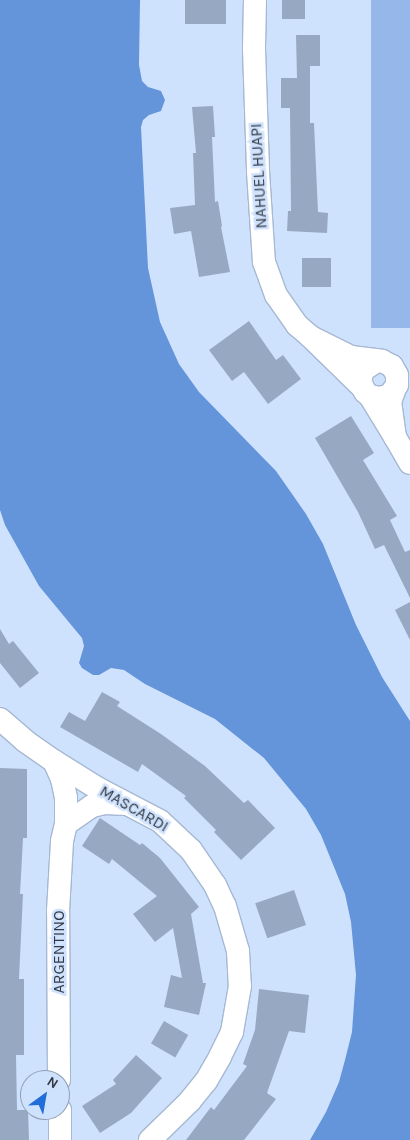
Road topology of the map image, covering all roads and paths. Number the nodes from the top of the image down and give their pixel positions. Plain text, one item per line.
1 (256, 0) edge
2 (311, 337) junction
3 (410, 361) edge
4 (382, 362) junction
5 (400, 382) edge
6 (366, 391) junction
7 (395, 437) junction
8 (410, 463) edge
9 (0, 719) edge
10 (54, 761) junction
11 (127, 804) junction
12 (66, 824) junction
13 (59, 1070) edge
14 (60, 1120) edge
15 (64, 1120) edge
16 (60, 1140) edge
17 (74, 1140) edge
18 (150, 1140) edge

1 - 2 street, NAHUEL HUAPI
2 - 4 street
2 - 6 street, NAHUEL HUAPI
3 - 4 street
4 - 5 street
4 - 6 street
5 - 6 street
5 - 7 street
6 - 7 street, NAHUEL HUAPI
7 - 8 street, NAHUEL HUAPI
9 - 10 street, MASCARDI
10 - 11 street, MASCARDI
10 - 12 street, ARGENTINO
11 - 12 street
11 - 18 street, MASCARDI
12 - 13 street, ARGENTINO
14 - 16 street
15 - 17 street

